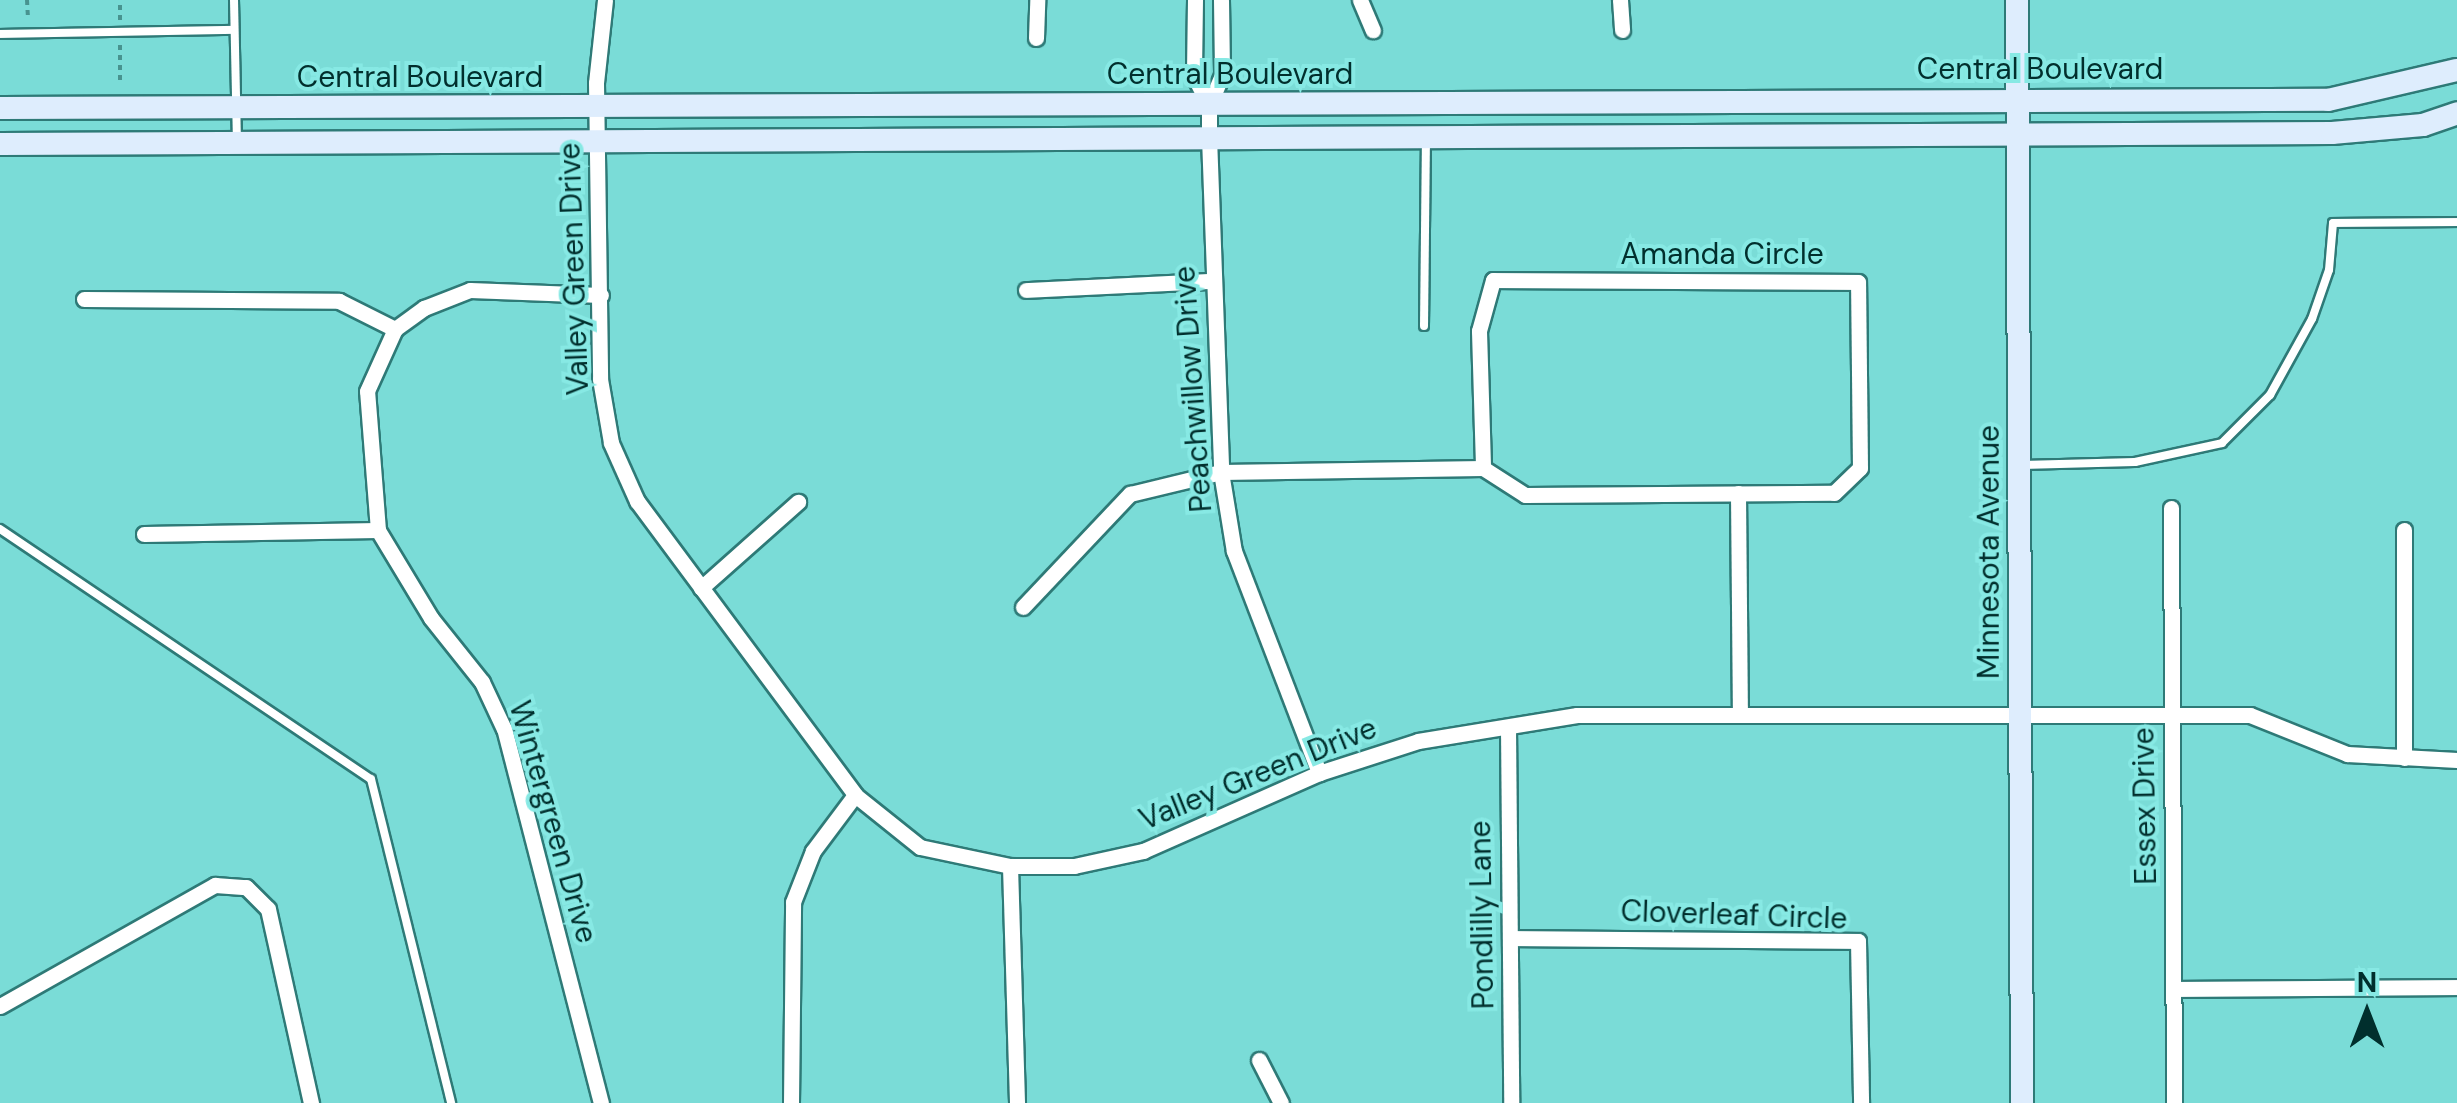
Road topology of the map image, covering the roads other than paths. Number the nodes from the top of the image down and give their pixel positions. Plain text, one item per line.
1 (234, 0) edge
2 (605, 0) edge
3 (1036, 0) edge
4 (1195, 0) edge
5 (1221, 0) edge
6 (1360, 0) edge
7 (1620, 0) edge
8 (2017, 0) edge
9 (234, 30) junction
10 (1373, 30) dead end
11 (1622, 30) dead end
12 (0, 34) edge
13 (1036, 38) dead end
14 (2457, 70) edge
15 (2018, 98) junction
16 (1209, 105) junction
17 (237, 106) junction
18 (0, 108) edge
19 (597, 108) junction
20 (2457, 114) edge
21 (2426, 124) junction
22 (2457, 127) edge
23 (2018, 130) junction
24 (1426, 135) junction
25 (1209, 137) junction
26 (237, 139) junction
27 (597, 142) junction
28 (0, 144) edge
29 (2457, 222) edge
30 (1212, 280) junction
31 (1026, 290) dead end
32 (601, 295) junction
33 (84, 299) dead end
34 (1424, 326) dead end
35 (395, 329) junction
36 (2018, 466) junction
37 (1482, 468) junction
38 (1221, 472) junction
39 (1738, 493) junction
40 (798, 502) dead end
41 (2171, 508) dead end
42 (0, 529) edge
43 (378, 530) junction
44 (2404, 530) dead end
45 (144, 534) dead end
46 (701, 588) junction
47 (1023, 608) dead end
48 (1740, 710) junction
49 (2170, 712) junction
50 (2020, 718) junction
51 (1508, 727) junction
52 (2404, 758) junction
53 (2457, 760) edge
54 (1320, 773) junction
55 (856, 796) junction
56 (1010, 866) junction
57 (1511, 938) junction
58 (2457, 987) edge
59 (2177, 989) junction
60 (0, 1006) edge
61 (1259, 1060) dead end
62 (311, 1103) edge
63 (451, 1103) edge
64 (601, 1103) edge
65 (791, 1103) edge
66 (1016, 1103) edge
67 (1281, 1103) edge
68 (1510, 1103) edge
69 (1861, 1103) edge
70 (2022, 1103) edge
71 (2174, 1103) edge

1 - 9 lane
2 - 19 street, Valley Green Drive
3 - 13 street
4 - 16 street, Peachwillow Drive
5 - 16 street, Peachwillow Drive
6 - 10 street
7 - 11 street
8 - 15 street, Minnesota Avenue
9 - 12 lane
9 - 17 lane
14 - 15 street, Central Boulevard
15 - 16 street, Central Boulevard
15 - 23 street, Minnesota Avenue
16 - 19 street, Central Boulevard
16 - 25 street, Peachwillow Drive
17 - 18 street, Central Boulevard
17 - 19 street, Central Boulevard
17 - 26 lane
19 - 27 street, Valley Green Drive
20 - 21 street, Central Boulevard
21 - 22 lane
21 - 23 street, Central Boulevard
23 - 24 street, Central Boulevard
23 - 36 street, Minnesota Avenue
24 - 25 street, Central Boulevard
24 - 34 lane
25 - 27 street, Central Boulevard
25 - 30 street, Peachwillow Drive
26 - 27 street, Central Boulevard
26 - 28 street, Central Boulevard
27 - 32 street, Valley Green Drive
29 - 36 lane
30 - 31 street
30 - 38 street, Peachwillow Drive
32 - 35 street
32 - 46 street, Valley Green Drive
33 - 35 street
35 - 43 street, Wintergreen Drive
36 - 50 street, Minnesota Avenue
37 - 38 street
37 - 39 street, Amanda Circle
37 - 39 street, Amanda Circle
38 - 47 street
38 - 54 street, Peachwillow Drive
39 - 48 street
40 - 46 street
41 - 49 street, Essex Drive
42 - 63 lane
43 - 45 street
43 - 64 street, Wintergreen Drive
44 - 52 street
46 - 55 street, Valley Green Drive
48 - 50 street, Valley Green Drive
48 - 51 street, Valley Green Drive
49 - 50 street, Valley Green Drive
49 - 52 street, Valley Green Drive
49 - 59 street, Essex Drive
50 - 70 street, Minnesota Avenue
51 - 54 street, Valley Green Drive
51 - 57 street, Pondlilly Lane
52 - 53 street, Valley Green Drive
54 - 56 street, Valley Green Drive
55 - 56 street, Valley Green Drive
55 - 65 street
56 - 66 street
57 - 68 street, Pondlilly Lane
57 - 69 street, Cloverleaf Circle
58 - 59 street
59 - 71 street, Essex Drive
60 - 62 street
61 - 67 street

